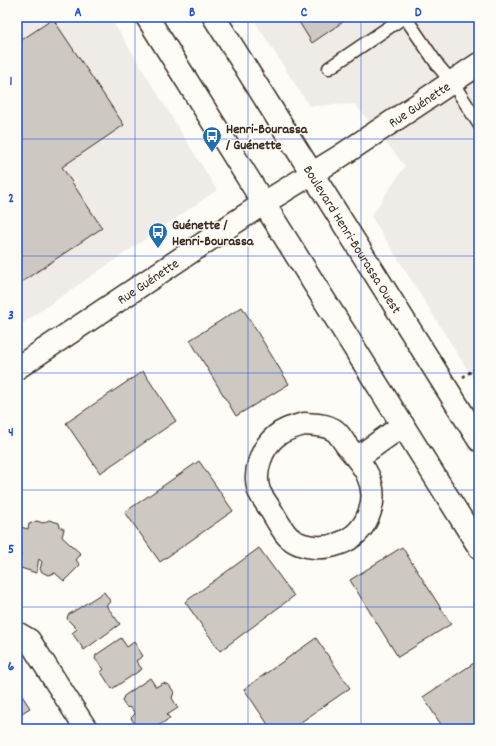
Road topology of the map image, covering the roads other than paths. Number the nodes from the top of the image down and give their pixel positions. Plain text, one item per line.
1 (147, 17) edge
2 (214, 17) edge
3 (405, 17) edge
4 (479, 64) edge
5 (329, 68) dead end
6 (452, 82) junction
7 (479, 124) edge
8 (312, 174) junction
9 (264, 203) junction
10 (17, 368) edge
11 (403, 425) junction
12 (479, 440) edge
13 (358, 458) junction
14 (479, 546) edge
15 (17, 633) edge
16 (86, 729) edge

1 - 9 main road
2 - 8 main road, Boulevard Henri-Bourassa Ouest
3 - 5 lane
3 - 6 lane
4 - 6 main road, Rue Guénette
6 - 7 lane
6 - 8 main road, Rue Guénette
8 - 9 main road, Rue Guénette
8 - 12 main road, Boulevard Henri-Bourassa Ouest
9 - 10 main road, Rue Guénette
9 - 11 main road
11 - 13 main road
11 - 14 main road
13 - 13 main road
15 - 16 main road

